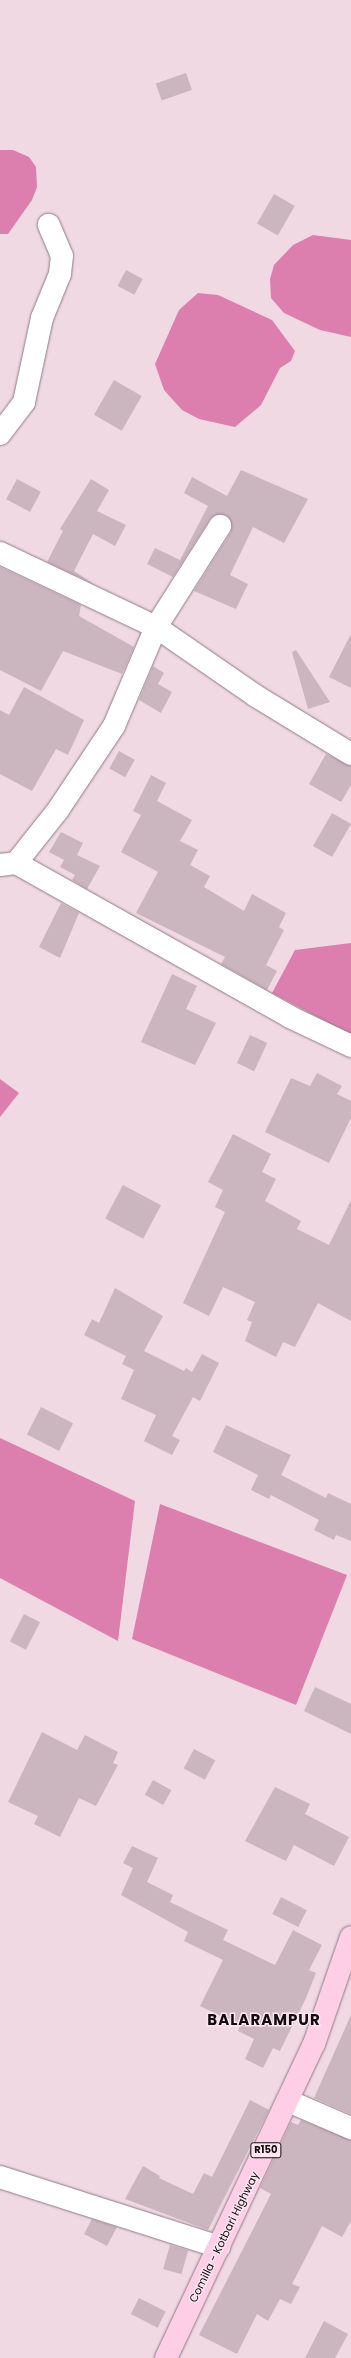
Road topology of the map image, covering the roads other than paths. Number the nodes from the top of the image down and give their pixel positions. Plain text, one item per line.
1 (49, 225) dead end
2 (0, 434) edge
3 (220, 526) dead end
4 (0, 553) edge
5 (156, 627) junction
6 (351, 754) edge
7 (8, 864) edge
8 (351, 1046) edge
9 (351, 1937) edge
10 (288, 2101) junction
11 (351, 2128) edge
12 (0, 2177) edge
13 (219, 2248) junction
14 (166, 2358) edge

1 - 2 street
3 - 5 street
4 - 5 street
5 - 6 street
5 - 7 street
7 - 8 street
9 - 10 main road, Comilla - Kotbari Highway / R150
10 - 11 street
10 - 13 main road, Comilla - Kotbari Highway / R150
12 - 13 street
13 - 14 main road, Comilla - Kotbari Highway / R150

